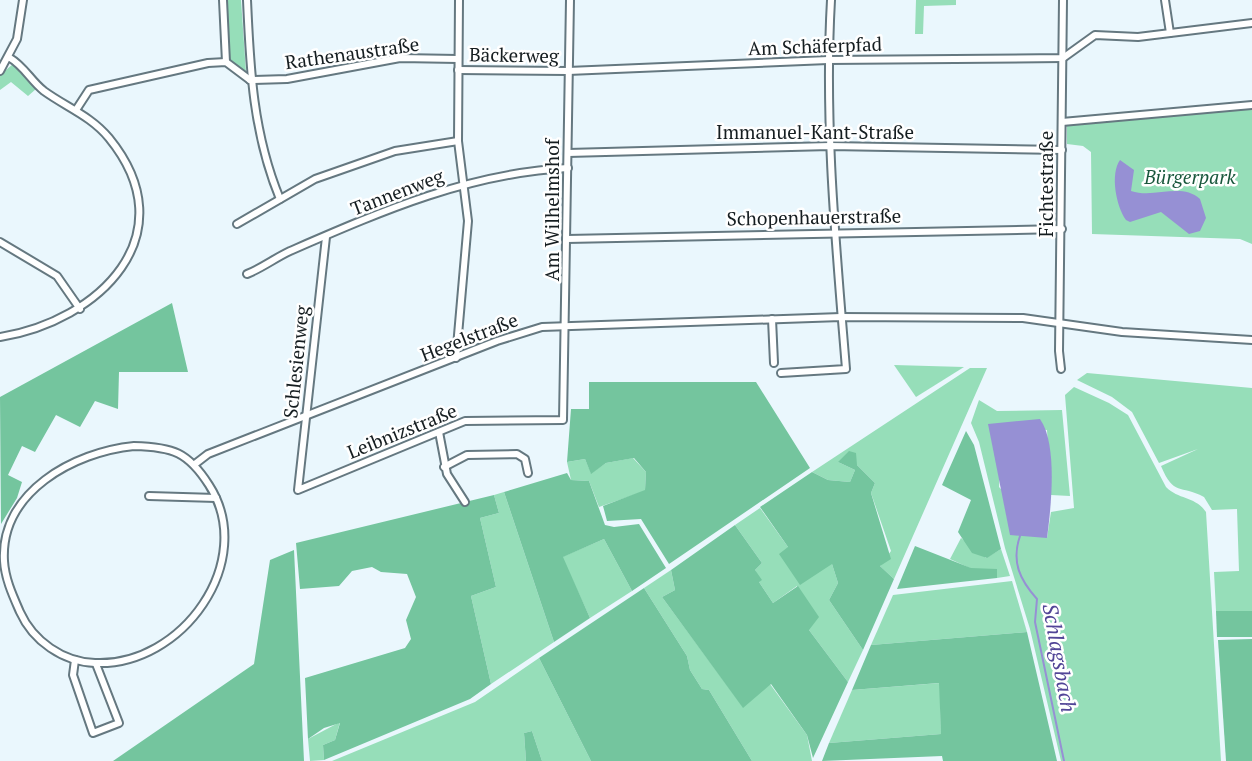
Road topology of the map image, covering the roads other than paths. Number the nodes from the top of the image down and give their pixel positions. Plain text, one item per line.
1 (23, 0) edge
2 (223, 0) edge
3 (247, 0) edge
4 (459, 0) edge
5 (570, 0) edge
6 (831, 0) edge
7 (1063, 0) edge
8 (1166, 0) edge
9 (1252, 23) edge
10 (1170, 33) junction
11 (10, 58) junction
12 (1063, 58) junction
13 (458, 59) junction
14 (828, 60) junction
15 (226, 62) junction
16 (458, 70) junction
17 (0, 71) edge
18 (568, 71) junction
19 (250, 80) junction
20 (1252, 105) edge
21 (76, 110) junction
22 (1062, 122) junction
23 (458, 142) junction
24 (830, 146) junction
25 (1062, 150) junction
26 (568, 153) junction
27 (568, 168) junction
28 (462, 185) junction
29 (280, 199) junction
30 (237, 224) dead end
31 (1062, 229) junction
32 (834, 232) junction
33 (326, 237) junction
34 (567, 239) junction
35 (0, 242) edge
36 (247, 274) dead end
37 (80, 309) junction
38 (841, 317) junction
39 (772, 319) junction
40 (1061, 324) junction
41 (567, 325) junction
42 (0, 337) edge
43 (1252, 340) edge
44 (456, 358) junction
45 (774, 363) dead end
46 (1061, 369) dead end
47 (781, 373) dead end
48 (306, 418) junction
49 (563, 420) joint
50 (439, 432) junction
51 (195, 464) junction
52 (444, 467) junction
53 (528, 473) dead end
54 (298, 490) joint
55 (149, 496) dead end
56 (216, 498) junction
57 (465, 502) dead end
58 (3, 534) edge
59 (75, 660) junction
60 (96, 663) junction

1 - 11 street
2 - 15 street
3 - 19 street
4 - 13 street
5 - 18 street, Am Wilhelmshof
6 - 14 street
7 - 12 street, Fichtestraße
8 - 10 street
9 - 10 street
10 - 12 street
11 - 17 street
11 - 21 street
12 - 14 street, Am Schäferpfad
12 - 22 street, Fichtestraße
13 - 16 street
13 - 19 street, Rathenaustraße
14 - 18 street, Am Schäferpfad
14 - 24 street
15 - 19 street
15 - 21 street
16 - 18 street, Bäckerweg
16 - 23 street
18 - 26 street, Am Wilhelmshof
19 - 29 street
20 - 22 street
21 - 37 street
22 - 25 street, Fichtestraße
23 - 28 street
23 - 29 street
24 - 25 street, Immanuel-Kant-Straße
24 - 26 street, Immanuel-Kant-Straße
24 - 32 street
25 - 31 street, Fichtestraße
26 - 27 street, Am Wilhelmshof
27 - 28 street, Tannenweg
27 - 34 street, Am Wilhelmshof
28 - 33 street, Tannenweg
28 - 44 street
29 - 30 street
31 - 32 street, Schopenhauerstraße
31 - 40 street, Fichtestraße
32 - 34 street, Schopenhauerstraße
32 - 38 street
33 - 36 street, Tannenweg
33 - 48 street, Schlesienweg
34 - 41 street, Am Wilhelmshof
35 - 37 street
37 - 42 street
38 - 39 street, Hegelstraße
38 - 40 street, Hegelstraße
38 - 47 street
39 - 41 street, Hegelstraße
39 - 45 street
40 - 43 street, Hegelstraße
40 - 46 street, Fichtestraße
41 - 44 street, Hegelstraße
41 - 49 street, Am Wilhelmshof
44 - 48 street, Hegelstraße
48 - 51 street, Hegelstraße
48 - 54 street, Schlesienweg
49 - 50 street, Leibnizstraße
50 - 52 street
50 - 54 street, Leibnizstraße
51 - 56 street
51 - 58 street
52 - 53 street
52 - 57 street
55 - 56 street
56 - 60 street
58 - 59 street
59 - 60 street
59 - 60 street

